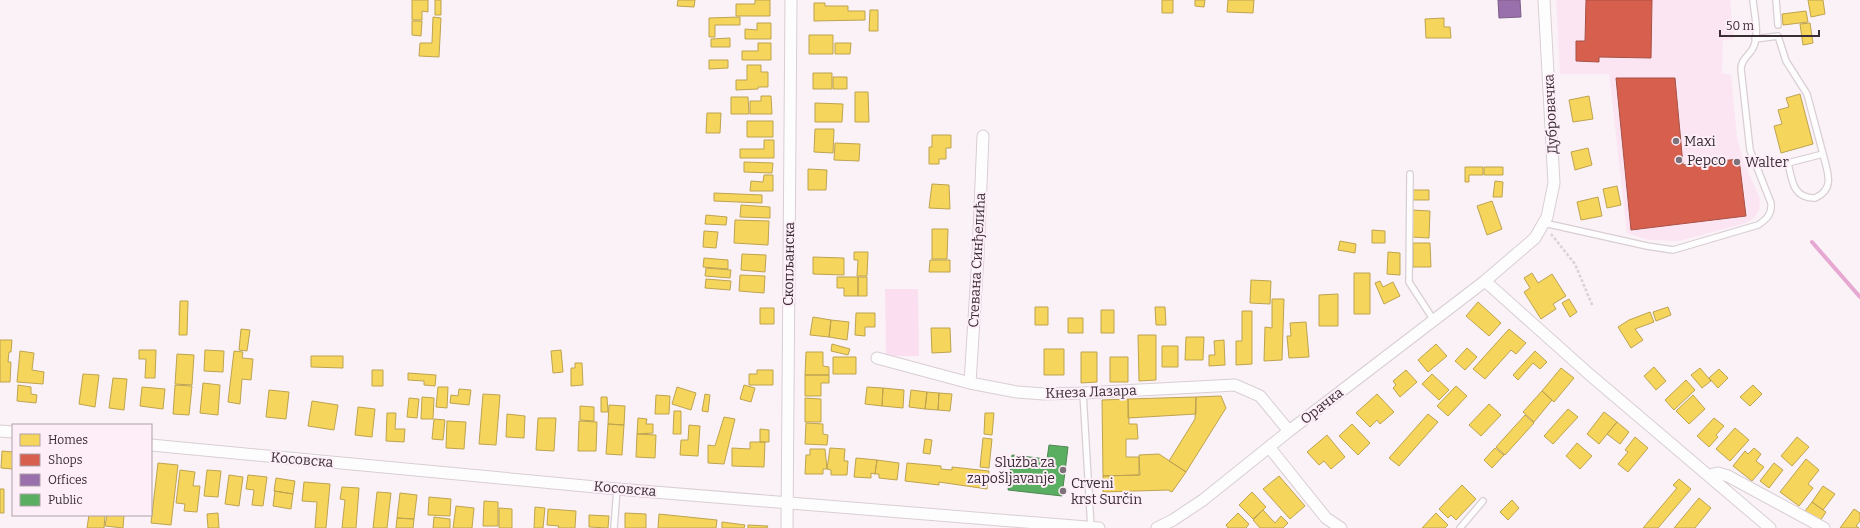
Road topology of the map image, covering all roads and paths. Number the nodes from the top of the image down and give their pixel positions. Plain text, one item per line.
1 (791, 0) edge
2 (1544, 0) edge
3 (1753, 0) edge
4 (1776, 0) edge
5 (1778, 25) dead end
6 (1755, 39) junction
7 (983, 136) dead end
8 (1823, 154) junction
9 (1410, 174) dead end
10 (1543, 224) junction
11 (1485, 280) junction
12 (1593, 307) dead end
13 (1433, 319) junction
14 (877, 358) dead end
15 (970, 383) junction
16 (1083, 393) junction
17 (0, 431) edge
18 (1289, 431) junction
19 (12, 432) edge
20 (152, 445) edge
21 (1269, 447) junction
22 (1709, 475) junction
23 (617, 489) junction
24 (1483, 501) dead end
25 (787, 503) junction
26 (614, 528) edge
27 (787, 528) edge
28 (1091, 528) edge
29 (1098, 528) edge
30 (1158, 528) edge
31 (1341, 528) edge
32 (1460, 528) edge
33 (1770, 528) edge
34 (1824, 528) edge

1 - 25 street, Скопљанска
2 - 10 street, Дубровачка
3 - 6 lane
4 - 5 lane
6 - 8 lane
6 - 10 lane
7 - 15 street, Стевана Синђелића
8 - 8 lane
9 - 13 lane
10 - 11 street, Дубровачка
10 - 12 path
11 - 13 street, Орачка
11 - 22 street
13 - 18 street, Орачка
14 - 15 street, Кнеза Лазара
15 - 16 street, Кнеза Лазара
16 - 18 street, Кнеза Лазара
16 - 28 lane
17 - 19 street
18 - 21 street, Орачка
20 - 23 street, Косовска
21 - 30 street, Орачка
21 - 31 street
22 - 33 street
22 - 34 street
23 - 25 street, Косовска
23 - 26 lane
24 - 32 lane
25 - 27 street, Скопљанска
25 - 28 street, Косовска
28 - 29 street, Косовска

